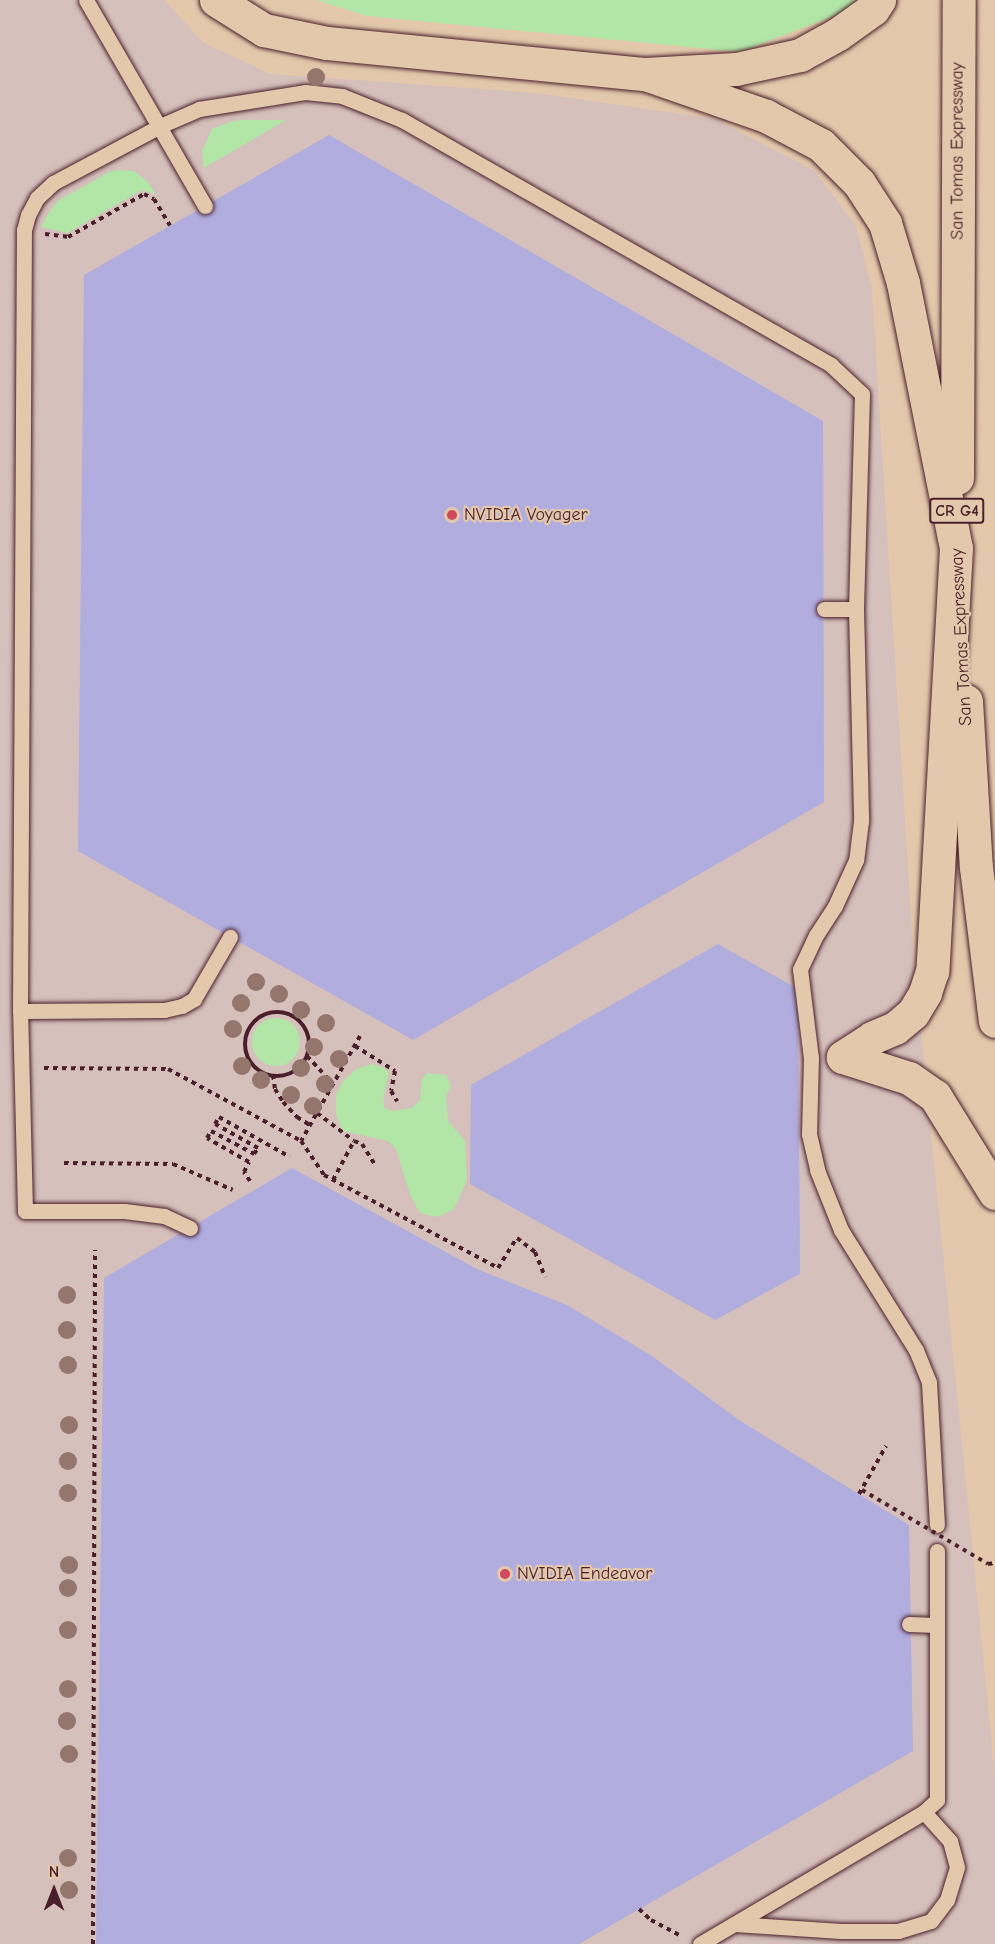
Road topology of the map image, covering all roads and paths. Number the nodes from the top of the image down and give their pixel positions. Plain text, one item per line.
1 (86, 0) edge
2 (879, 0) edge
3 (959, 0) edge
4 (220, 1) edge
5 (645, 74) junction
6 (160, 126) junction
7 (206, 206) dead end
8 (170, 226) dead end
9 (24, 230) junction
10 (956, 548) junction
11 (824, 609) dead end
12 (856, 609) junction
13 (230, 937) dead end
14 (20, 1011) junction
15 (995, 1021) edge
16 (360, 1036) dead end
17 (355, 1046) junction
18 (307, 1056) junction
19 (843, 1057) junction
20 (812, 1058) junction
21 (21, 1068) junction
22 (273, 1075) junction
23 (333, 1084) junction
24 (397, 1101) dead end
25 (317, 1113) junction
26 (310, 1125) junction
27 (301, 1140) junction
28 (354, 1140) junction
29 (290, 1157) dead end
30 (64, 1163) dead end
31 (376, 1166) dead end
32 (250, 1180) dead end
33 (333, 1180) junction
34 (233, 1190) dead end
35 (995, 1193) edge
36 (190, 1228) dead end
37 (94, 1250) dead end
38 (545, 1276) dead end
39 (886, 1446) dead end
40 (937, 1525) dead end
41 (937, 1551) dead end
42 (995, 1563) edge
43 (909, 1624) dead end
44 (937, 1625) junction
45 (924, 1812) junction
46 (639, 1909) dead end
47 (735, 1923) junction
48 (693, 1942) edge
49 (93, 1944) edge

1 - 6 lane
2 - 5 highway
3 - 10 highway, San Tomas Expressway / CR G4
4 - 5 highway
5 - 10 highway
6 - 7 lane
6 - 9 lane
6 - 12 lane
8 - 9 path
9 - 14 lane
10 - 15 highway, San Tomas Expressway / CR G4
10 - 19 highway
11 - 12 lane
12 - 20 lane
13 - 14 lane
14 - 21 lane
16 - 17 path
17 - 23 path
17 - 24 path
18 - 22 path
18 - 22 path
18 - 23 path
19 - 20 lane
19 - 35 highway
20 - 40 lane
21 - 27 path
21 - 36 lane
22 - 26 path
23 - 25 path
25 - 26 path
25 - 28 path
26 - 27 path
27 - 33 path
28 - 31 path
28 - 33 path
29 - 32 path
30 - 34 path
33 - 38 path
37 - 49 path
39 - 42 path, bridge
41 - 44 lane
43 - 44 lane
44 - 45 lane
45 - 47 lane
45 - 47 lane
46 - 48 path
47 - 48 lane

